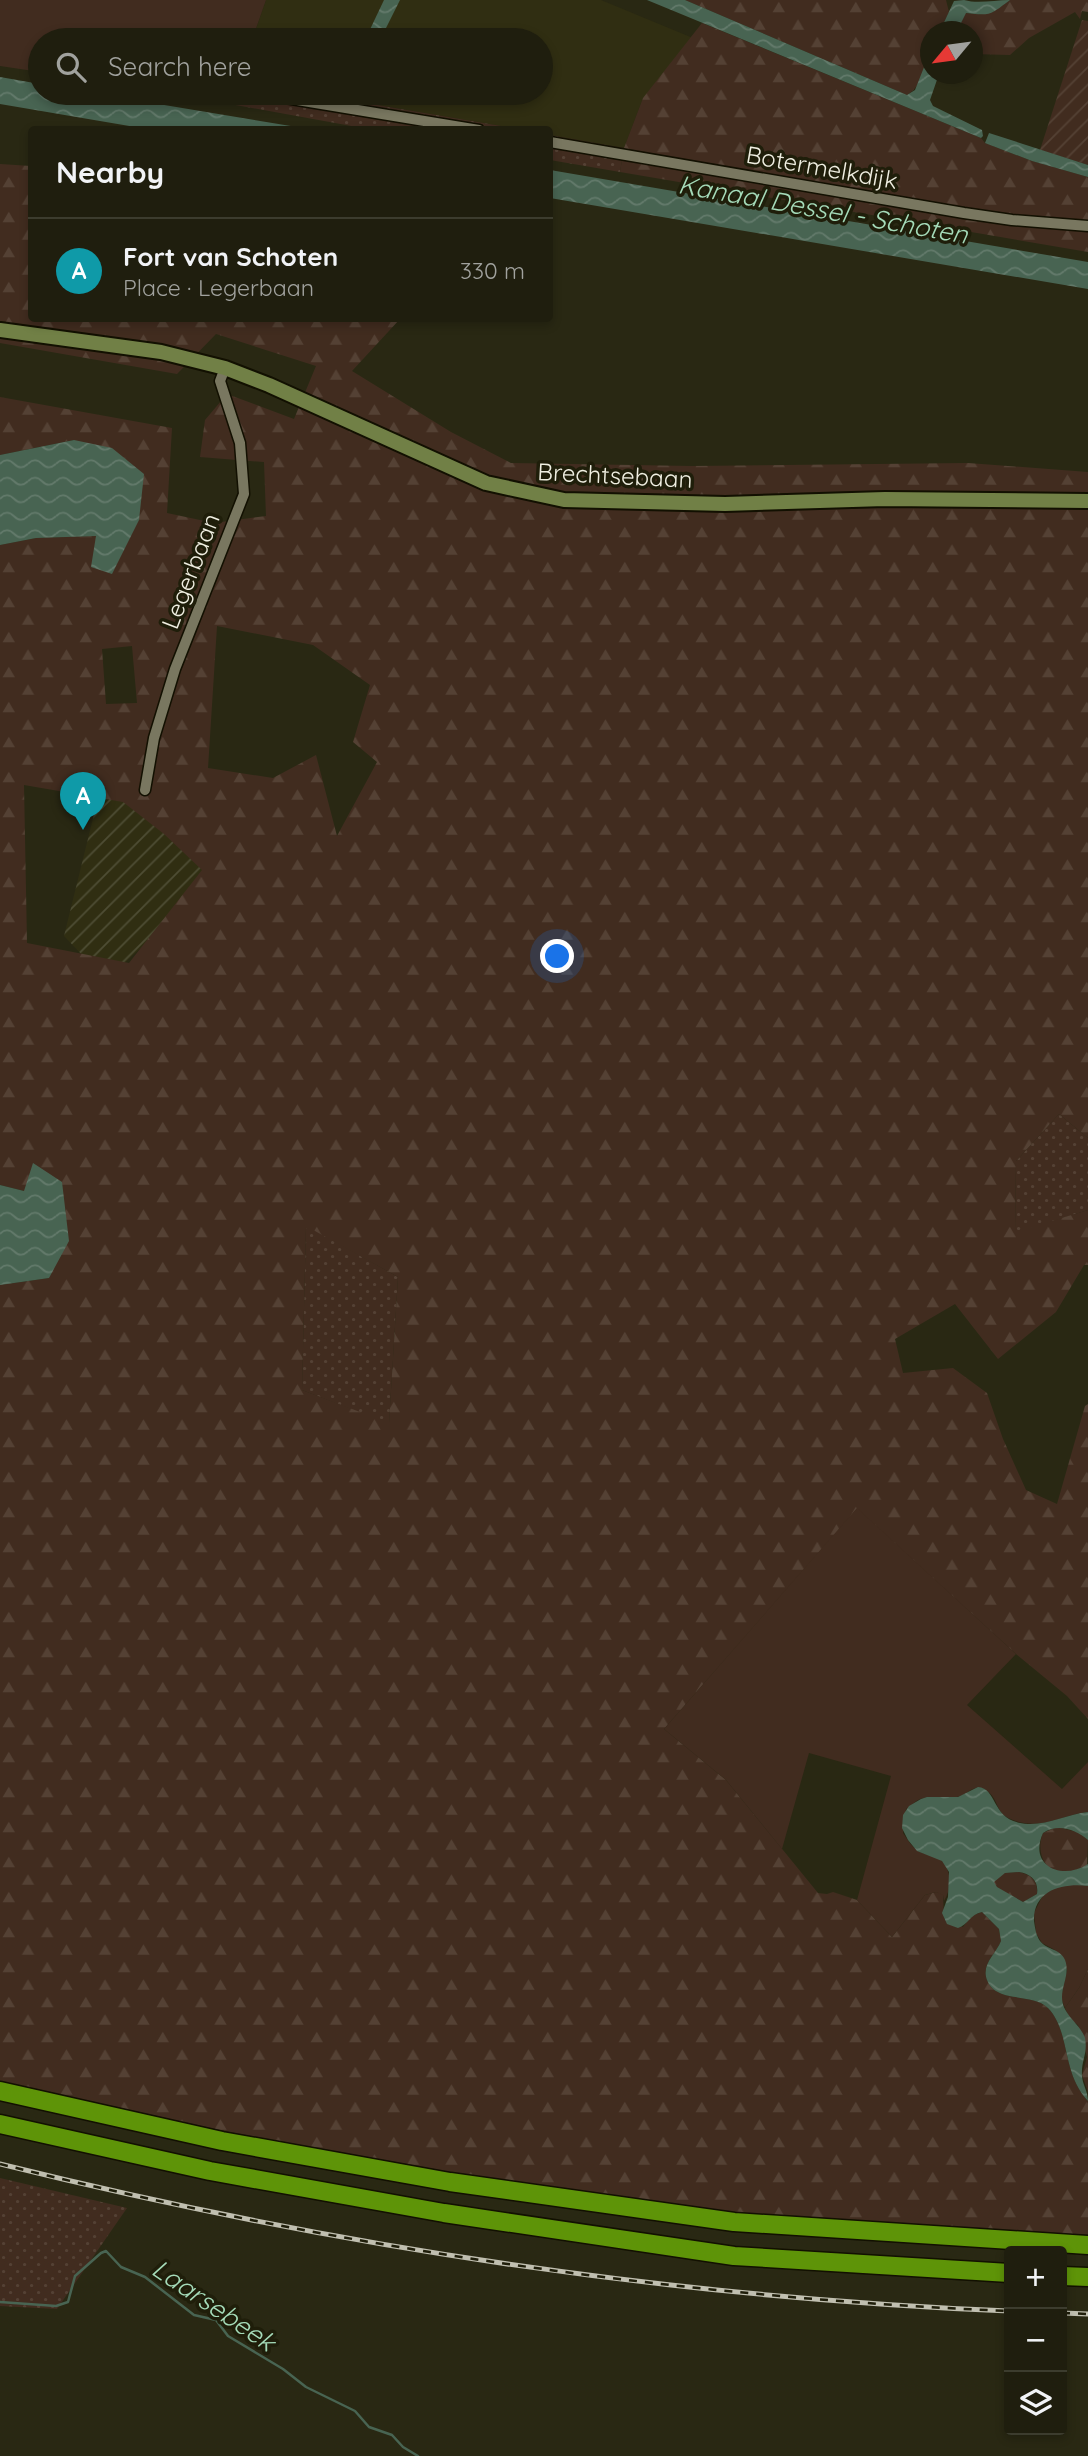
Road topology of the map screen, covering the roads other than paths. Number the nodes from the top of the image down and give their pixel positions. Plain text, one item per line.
1 (327, 105) edge
2 (455, 126) edge
3 (553, 143) edge
4 (1088, 226) edge
5 (0, 330) edge
6 (225, 368) junction
7 (1088, 501) edge
8 (145, 790) dead end
9 (0, 2091) edge
10 (0, 2124) edge
11 (1088, 2245) edge
12 (1004, 2273) edge
13 (1067, 2276) edge
14 (1088, 2277) edge

1 - 2 street
3 - 4 street, Botermelkdijk
5 - 6 main road, Brechtsebaan
6 - 7 main road, Brechtsebaan
6 - 8 street, Legerbaan
9 - 11 highway
10 - 12 highway
13 - 14 highway

